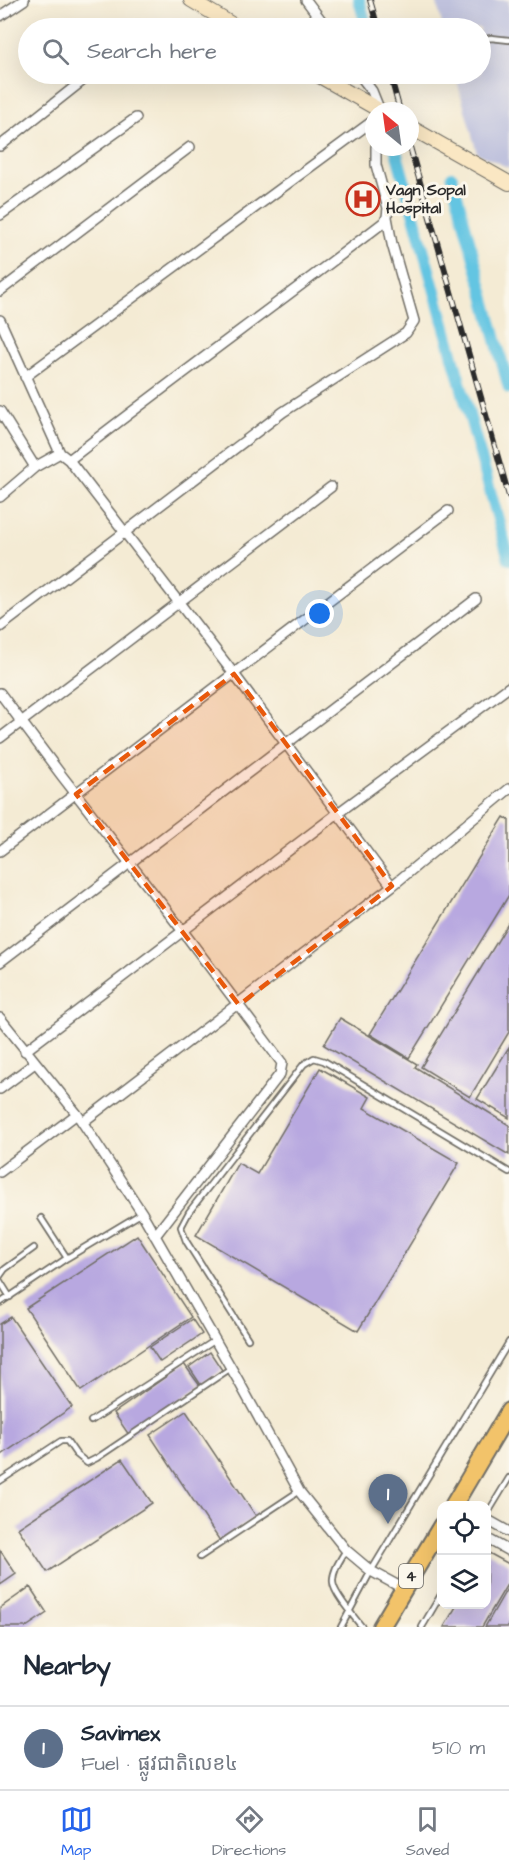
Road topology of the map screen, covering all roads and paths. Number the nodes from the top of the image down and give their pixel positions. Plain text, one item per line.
1 (6, 0) edge
2 (24, 0) edge
3 (191, 0) edge
4 (306, 0) edge
5 (13, 9) junction
6 (0, 16) edge
7 (221, 18) edge
8 (320, 18) edge
9 (491, 38) edge
10 (509, 40) edge
11 (78, 84) edge
12 (334, 84) edge
13 (367, 84) edge
14 (365, 102) edge
15 (377, 102) edge
16 (136, 118) dead end
17 (365, 127) edge
18 (419, 132) edge
19 (0, 146) edge
20 (190, 147) dead end
21 (376, 156) edge
22 (509, 183) edge
23 (0, 215) edge
24 (387, 218) junction
25 (0, 291) edge
26 (0, 320) edge
27 (25, 378) junction
28 (0, 411) edge
29 (60, 453) junction
30 (69, 460) junction
31 (35, 467) junction
32 (331, 487) dead end
33 (0, 497) edge
34 (448, 511) dead end
35 (125, 533) junction
36 (476, 599) dead end
37 (178, 602) junction
38 (0, 627) edge
39 (234, 674) junction
40 (509, 687) edge
41 (0, 693) edge
42 (21, 722) junction
43 (0, 738) edge
44 (286, 744) junction
45 (509, 789) edge
46 (76, 794) junction
47 (338, 813) junction
48 (0, 851) edge
49 (130, 863) junction
50 (392, 886) junction
51 (182, 930) junction
52 (0, 962) edge
53 (239, 1005) junction
54 (0, 1018) edge
55 (25, 1051) junction
56 (35, 1064) junction
57 (0, 1089) edge
58 (80, 1118) junction
59 (0, 1172) edge
60 (509, 1172) edge
61 (142, 1213) junction
62 (41, 1218) dead end
63 (155, 1236) junction
64 (34, 1248) dead end
65 (67, 1258) junction
66 (0, 1276) edge
67 (0, 1281) edge
68 (9, 1297) junction
69 (0, 1303) edge
70 (248, 1339) dead end
71 (214, 1341) junction
72 (509, 1342) edge
73 (231, 1368) junction
74 (509, 1411) edge
75 (91, 1421) dead end
76 (509, 1478) edge
77 (0, 1481) edge
78 (299, 1491) junction
79 (458, 1501) edge
80 (491, 1509) edge
81 (491, 1521) edge
82 (437, 1532) edge
83 (509, 1532) edge
84 (491, 1541) edge
85 (346, 1550) junction
86 (509, 1551) edge
87 (200, 1557) dead end
88 (371, 1571) junction
89 (404, 1589) junction
90 (437, 1600) edge
91 (350, 1612) junction
92 (341, 1627) edge
93 (362, 1627) edge
94 (381, 1627) edge
95 (422, 1627) edge

1 - 5 street
2 - 5 street
3 - 7 street
4 - 8 street
5 - 6 street
9 - 10 lane
11 - 19 street
12 - 14 street
13 - 15 street
16 - 23 street
17 - 27 street
18 - 22 street
20 - 25 street
21 - 24 street
24 - 30 street
24 - 35 street
26 - 27 street
27 - 29 street
28 - 31 street
29 - 30 street
29 - 31 street
30 - 35 street
31 - 33 street
32 - 37 street
34 - 39 street
35 - 37 street
35 - 38 street
36 - 44 street
37 - 39 street
37 - 42 street
39 - 44 street
39 - 46 street
40 - 47 street
41 - 42 street
42 - 43 street
42 - 46 street
44 - 47 street
44 - 49 street
45 - 50 street
46 - 48 street
46 - 49 street
47 - 50 street
47 - 51 street
49 - 51 street
49 - 52 street
50 - 53 street
51 - 53 street
51 - 55 street
53 - 58 street
53 - 63 street
54 - 55 street
55 - 56 street
56 - 57 street
56 - 58 street
58 - 59 street
58 - 61 street
60 - 70 lane
61 - 63 street
61 - 65 lane
62 - 65 lane
63 - 71 street
64 - 66 lane
65 - 68 lane
67 - 68 lane
68 - 69 lane
71 - 73 street
71 - 75 lane
72 - 88 lane
73 - 77 lane
73 - 78 street
74 - 79 highway
76 - 80 lane
78 - 85 street
78 - 87 lane
81 - 83 street
82 - 89 highway, 4
84 - 86 street
85 - 88 street
85 - 91 lane
88 - 89 street
88 - 91 lane
89 - 94 highway, 4
90 - 95 lane
91 - 92 lane
91 - 93 lane

